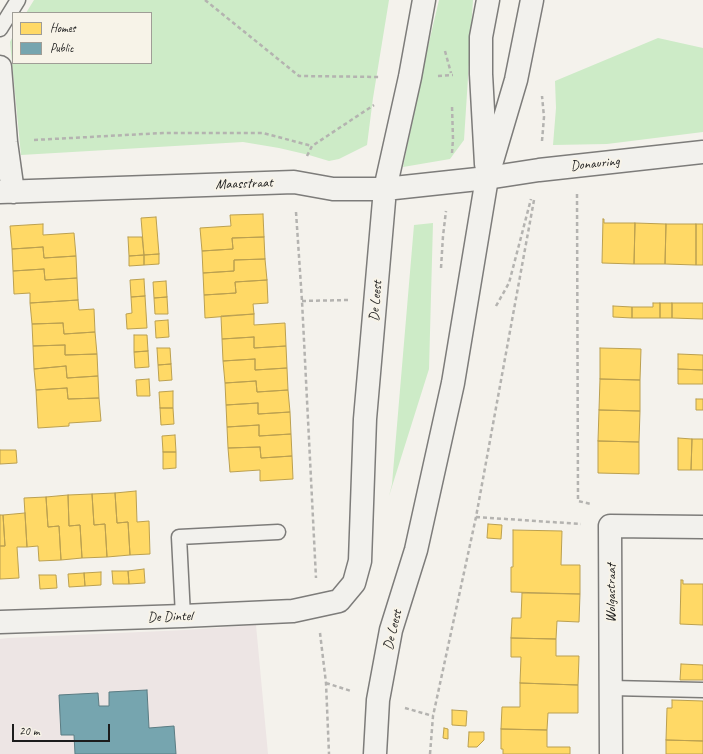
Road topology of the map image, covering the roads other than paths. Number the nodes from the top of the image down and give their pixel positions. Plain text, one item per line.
1 (18, 0) edge
2 (424, 0) edge
3 (488, 0) edge
4 (532, 0) edge
5 (0, 29) edge
6 (0, 67) edge
7 (703, 152) edge
8 (487, 178) junction
9 (385, 189) junction
10 (6, 192) edge
11 (703, 527) edge
12 (278, 532) dead end
13 (340, 601) joint
14 (183, 616) junction
15 (0, 622) edge
16 (611, 688) junction
17 (703, 690) edge
18 (375, 754) edge
19 (611, 754) edge

1 - 5 lane
2 - 9 street, De Leest
3 - 8 street, De Leest
4 - 8 street, De Leest
6 - 10 street
7 - 8 street, Donauring
8 - 9 street, Maasstraat
8 - 18 street, De Leest
9 - 10 street, Maasstraat
9 - 13 street, De Leest
11 - 16 street, Wolgastraat
12 - 14 lane
13 - 14 street, De Dintel
14 - 15 street, De Dintel
16 - 17 lane
16 - 19 street, Wolgastraat

